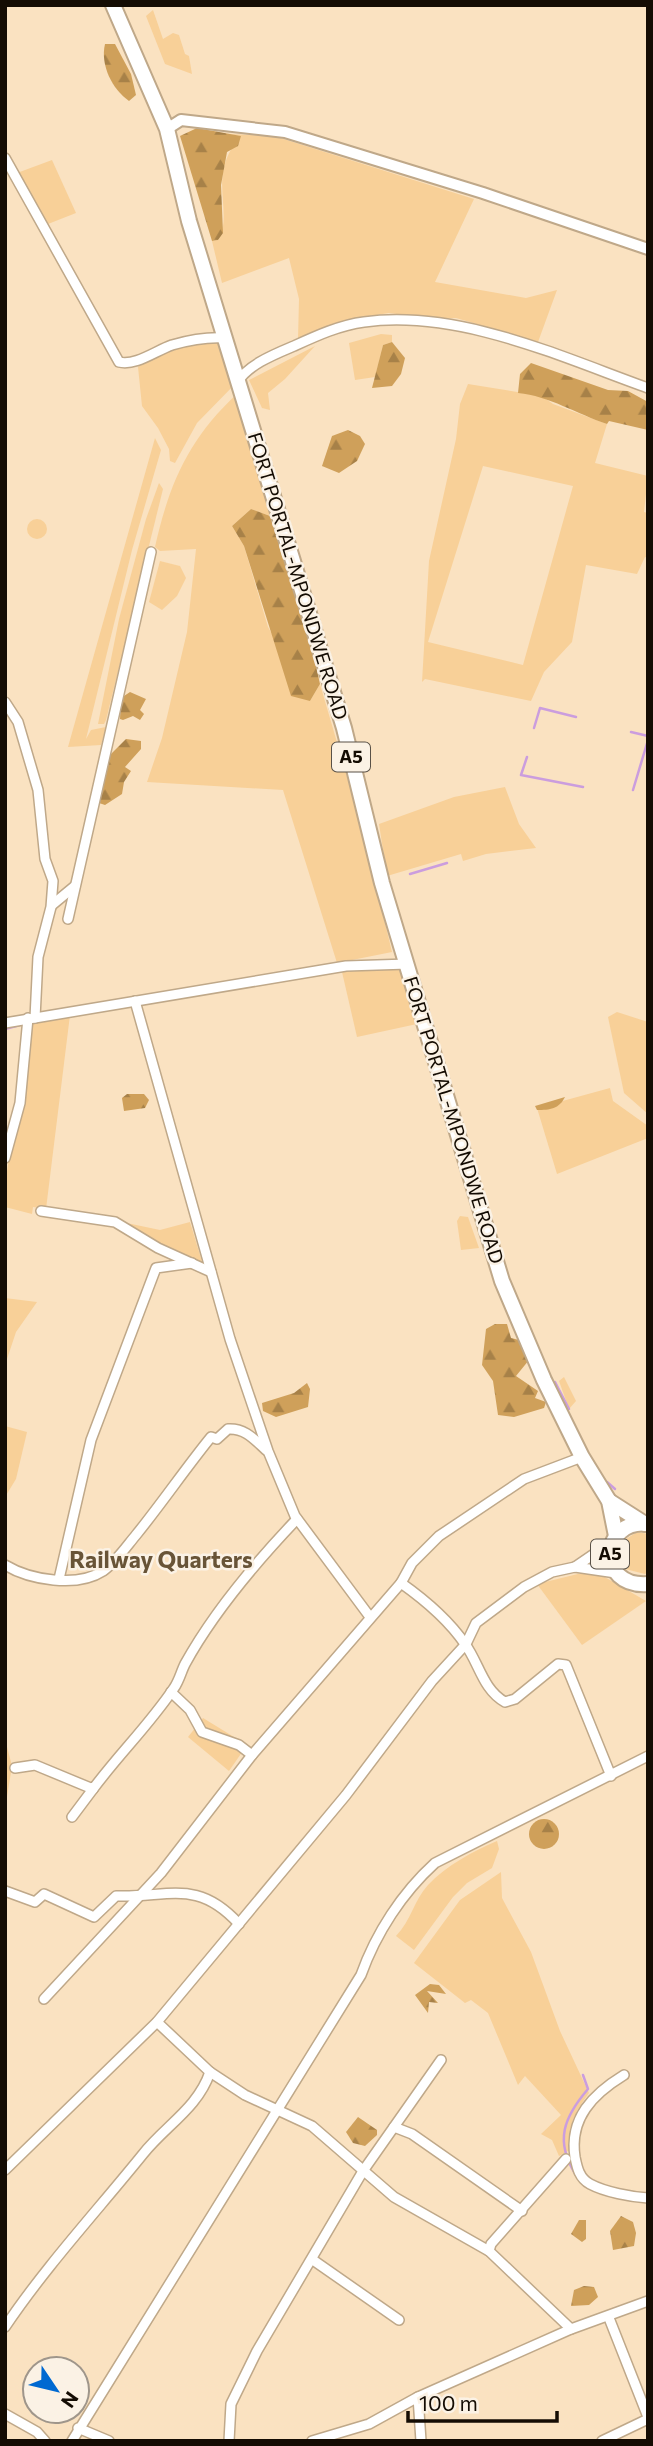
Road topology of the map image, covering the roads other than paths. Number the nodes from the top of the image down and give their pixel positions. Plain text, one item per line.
1 (113, 5) edge
2 (167, 129) junction
3 (5, 158) edge
4 (648, 249) edge
5 (223, 338) junction
6 (237, 383) junction
7 (648, 388) edge
8 (151, 552) dead end
9 (5, 702) edge
10 (75, 886) junction
11 (52, 905) junction
12 (68, 919) dead end
13 (408, 964) junction
14 (135, 1001) junction
15 (32, 1018) junction
16 (5, 1023) edge
17 (5, 1158) edge
18 (41, 1211) dead end
19 (192, 1263) junction
20 (211, 1272) junction
21 (268, 1451) junction
22 (582, 1457) junction
23 (609, 1501) junction
24 (297, 1519) junction
25 (646, 1524) edge
26 (615, 1538) junction
27 (5, 1565) edge
28 (575, 1567) junction
29 (616, 1573) junction
30 (59, 1579) junction
31 (401, 1583) junction
32 (642, 1584) edge
33 (648, 1596) edge
34 (370, 1616) junction
35 (466, 1644) junction
36 (171, 1692) junction
37 (252, 1755) junction
38 (648, 1756) edge
39 (15, 1768) dead end
40 (611, 1776) junction
41 (93, 1789) junction
42 (72, 1817) dead end
43 (5, 1891) edge
44 (138, 1896) junction
45 (239, 1924) junction
46 (44, 1999) dead end
47 (157, 2022) junction
48 (441, 2060) dead end
49 (210, 2072) junction
50 (624, 2075) dead end
51 (278, 2110) junction
52 (394, 2127) junction
53 (566, 2159) dead end
54 (5, 2170) edge
55 (363, 2171) junction
56 (648, 2198) edge
57 (522, 2211) junction
58 (489, 2251) junction
59 (313, 2260) junction
60 (648, 2301) edge
61 (609, 2318) junction
62 (399, 2320) dead end
63 (5, 2327) edge
64 (571, 2329) junction
65 (418, 2397) junction
66 (5, 2414) edge
67 (648, 2418) edge
68 (78, 2428) junction
69 (46, 2441) edge
70 (72, 2441) edge
71 (109, 2441) edge
72 (229, 2441) edge
73 (312, 2441) edge
74 (421, 2441) edge
75 (602, 2441) edge

1 - 2 highway, FORT PORTAL-MPONDWE ROAD / A5
2 - 4 street
2 - 5 highway, FORT PORTAL-MPONDWE ROAD / A5
3 - 5 street
5 - 6 highway, FORT PORTAL-MPONDWE ROAD / A5
6 - 7 street
6 - 13 highway, FORT PORTAL-MPONDWE ROAD / A5
8 - 10 street
9 - 11 street
10 - 11 street
10 - 12 street
11 - 15 street
13 - 14 street
13 - 22 highway, FORT PORTAL-MPONDWE ROAD / A5
14 - 15 street
14 - 20 street
15 - 16 street
15 - 17 street
18 - 19 street
19 - 20 street
19 - 30 street
20 - 21 street
21 - 24 street
21 - 30 street
22 - 23 highway, FORT PORTAL-MPONDWE ROAD / A5
22 - 31 street
23 - 25 highway, FORT PORTAL-MPONDWE ROAD / A5
23 - 26 highway, FORT PORTAL-MPONDWE ROAD / A5
24 - 34 street
24 - 36 street
25 - 26 highway, A5
26 - 28 street
26 - 29 highway, A5
27 - 30 street
28 - 29 street
28 - 35 street
29 - 32 highway, A5
31 - 34 street
31 - 35 street
32 - 33 highway, A5 / A5
34 - 37 street
35 - 40 street
35 - 45 street
36 - 37 street
36 - 41 street
37 - 44 street
38 - 40 street
39 - 41 street
40 - 51 street
41 - 42 street
43 - 44 street
44 - 45 street
44 - 46 street
45 - 47 street
47 - 49 street
47 - 54 street
48 - 52 street
49 - 51 street
49 - 63 street
50 - 56 street
51 - 55 street
51 - 68 street
52 - 55 street
52 - 57 street
53 - 57 street
55 - 58 street
55 - 59 street
57 - 58 street
58 - 64 street
59 - 62 street
59 - 72 street
60 - 61 street
61 - 64 street
61 - 67 street
64 - 65 street
65 - 73 street
65 - 74 street
66 - 69 street
67 - 75 street
68 - 70 street
68 - 71 street

